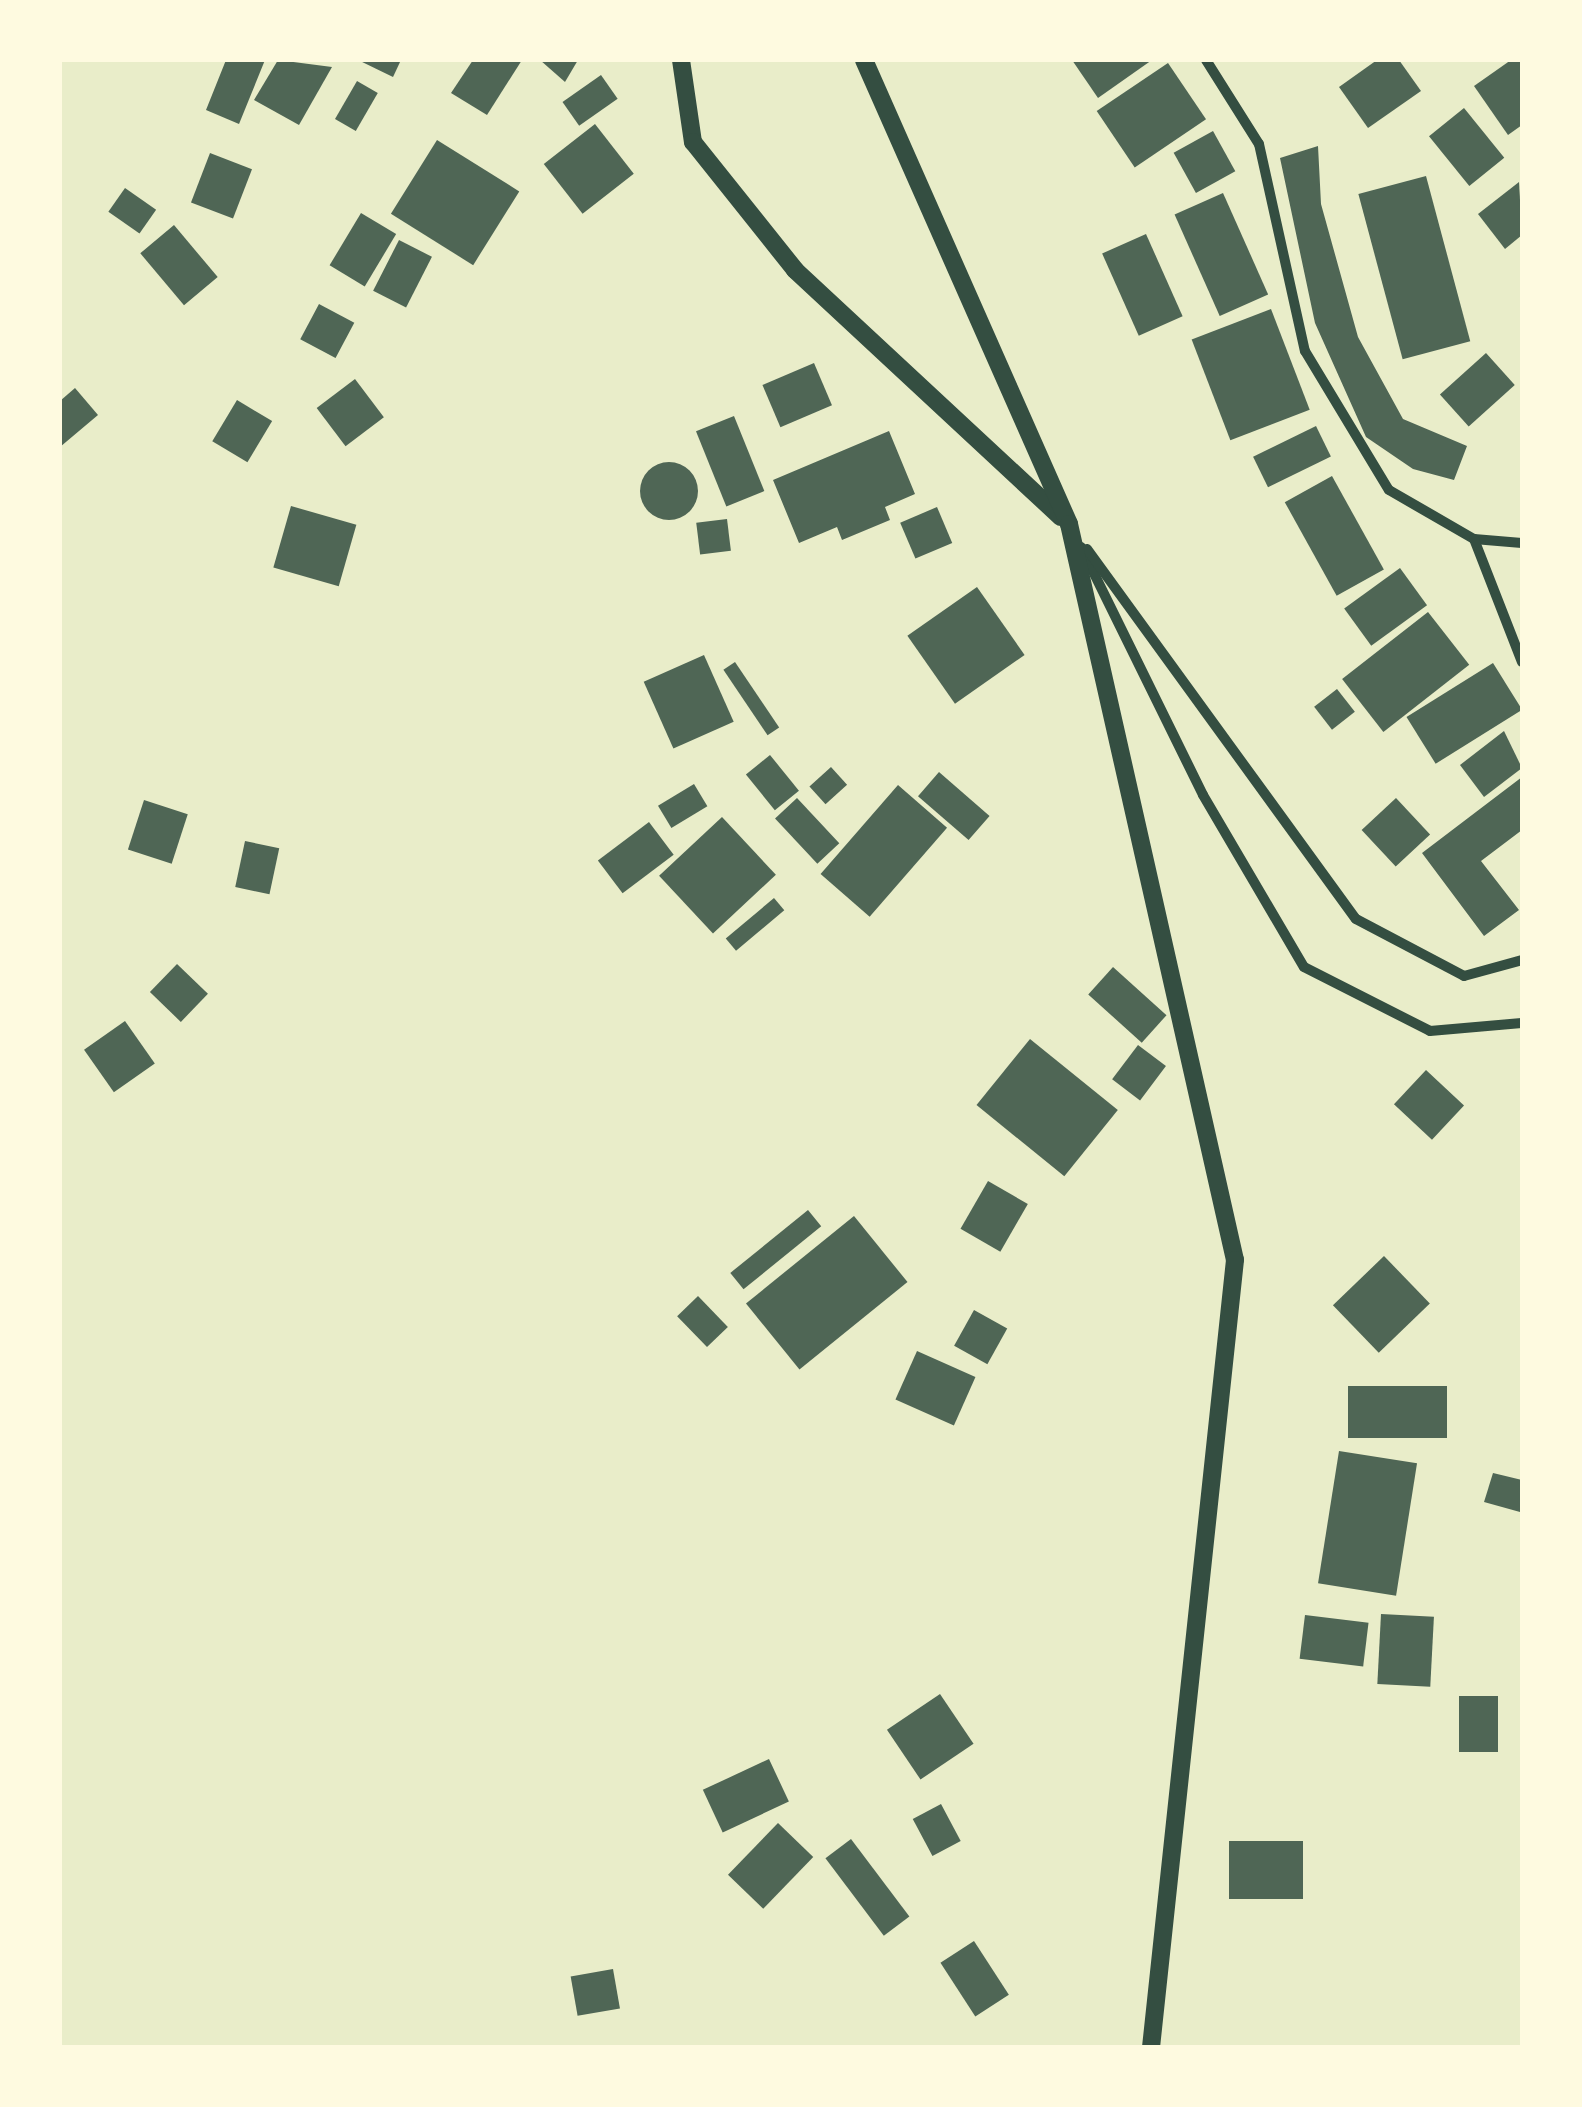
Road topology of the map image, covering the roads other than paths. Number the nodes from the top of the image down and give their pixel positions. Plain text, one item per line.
1 (681, 60) edge
2 (864, 60) edge
3 (1206, 60) edge
4 (1069, 524) junction
5 (1474, 538) junction
6 (1522, 543) edge
7 (1522, 662) edge
8 (1522, 960) edge
9 (1522, 1023) edge
10 (1151, 2047) edge

1 - 4 street
2 - 4 street
3 - 5 street
4 - 8 street
4 - 9 street
4 - 10 street
5 - 6 street
5 - 7 street

